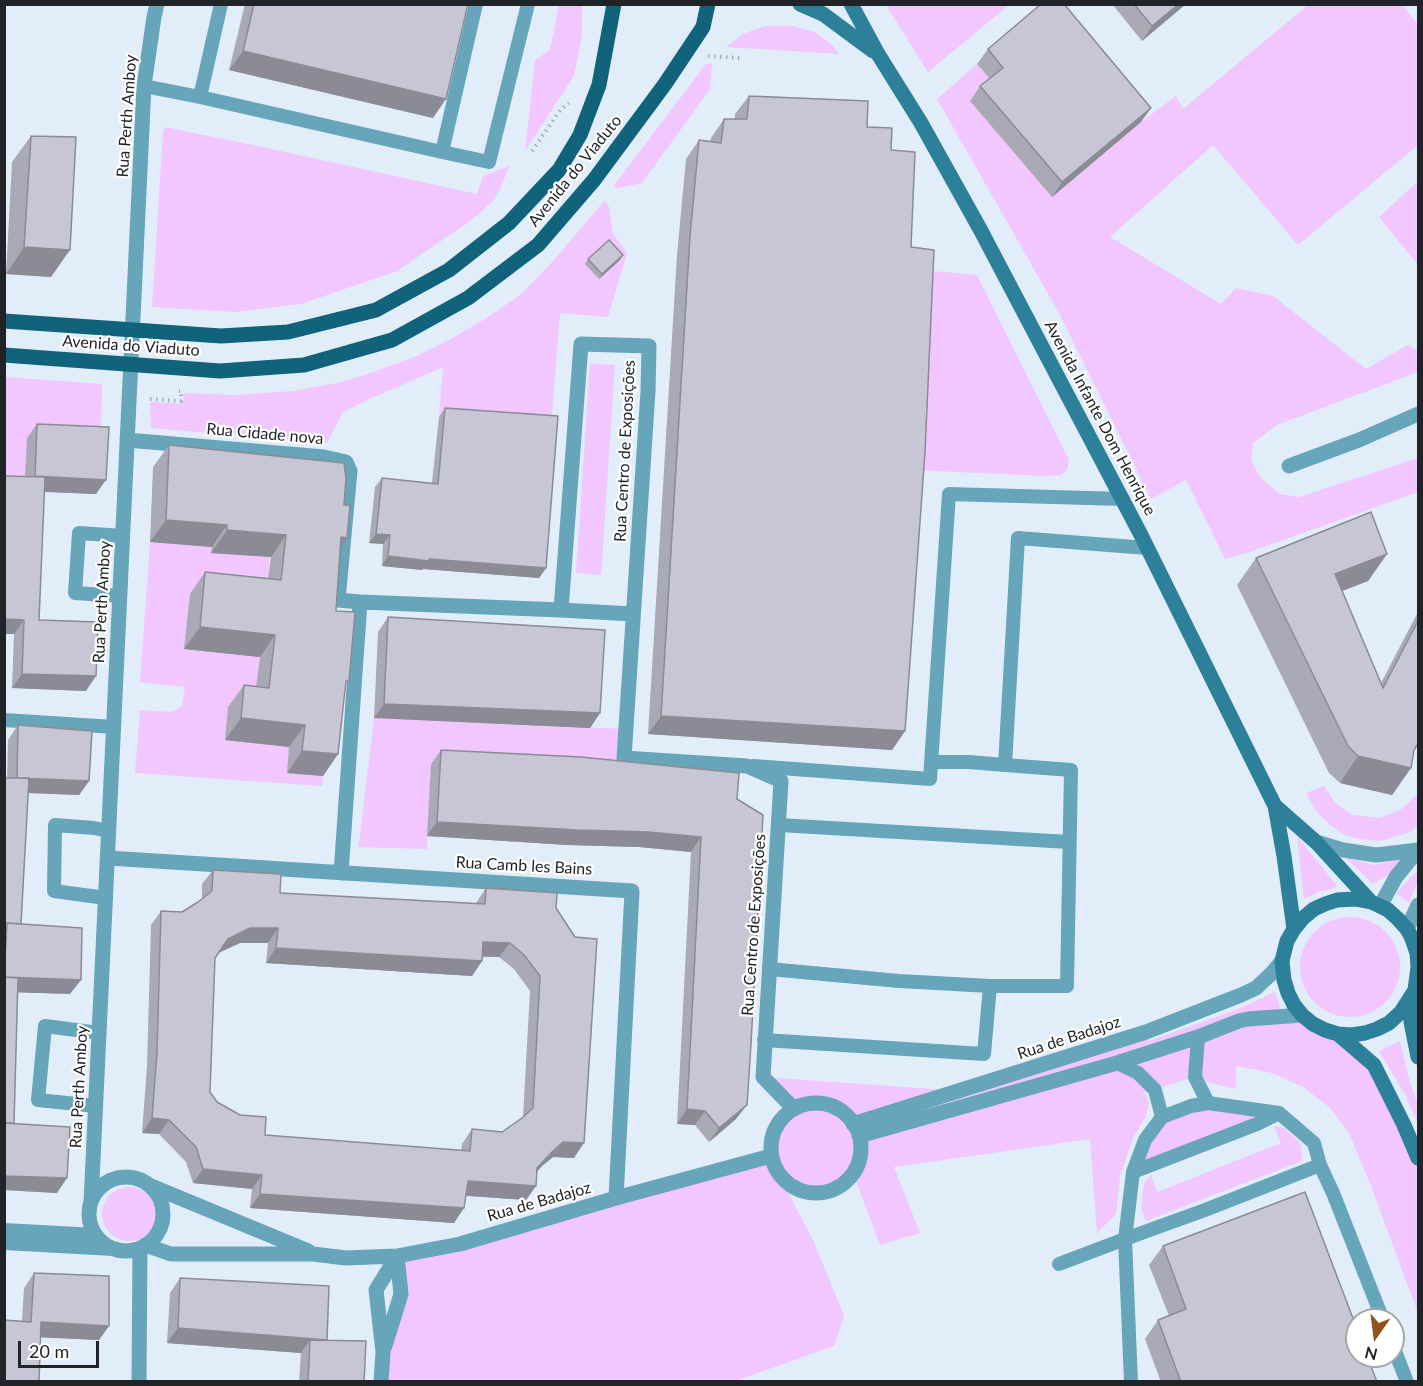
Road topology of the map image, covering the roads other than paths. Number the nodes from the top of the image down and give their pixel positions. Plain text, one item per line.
1 (157, 4) edge
2 (221, 4) edge
3 (476, 4) edge
4 (528, 4) edge
5 (614, 4) edge
6 (708, 4) edge
7 (800, 4) edge
8 (850, 4) edge
9 (878, 54) junction
10 (144, 86) junction
11 (200, 97) junction
12 (442, 152) junction
13 (4, 321) edge
14 (4, 355) edge
15 (1419, 414) edge
16 (127, 441) junction
17 (1289, 466) dead end
18 (1123, 499) junction
19 (123, 536) junction
20 (1147, 548) junction
21 (120, 596) junction
22 (360, 602) junction
23 (561, 610) junction
24 (633, 614) junction
25 (4, 720) edge
26 (114, 727) junction
27 (931, 762) junction
28 (1005, 765) junction
29 (747, 766) junction
30 (1275, 806) junction
31 (779, 825) junction
32 (109, 831) junction
33 (1070, 842) junction
34 (1316, 842) junction
35 (1418, 850) edge
36 (108, 858) junction
37 (341, 873) junction
38 (106, 898) junction
39 (1376, 904) junction
40 (1419, 905) edge
41 (1294, 929) junction
42 (1412, 935) edge
43 (1282, 961) junction
44 (1419, 966) edge
45 (770, 969) junction
46 (990, 986) junction
47 (1415, 992) edge
48 (1302, 1015) junction
49 (99, 1033) junction
50 (1338, 1034) junction
51 (1198, 1037) junction
52 (764, 1040) junction
53 (1419, 1057) edge
54 (1117, 1064) junction
55 (1208, 1103) junction
56 (96, 1106) junction
57 (794, 1109) junction
58 (1279, 1113) junction
59 (1162, 1117) junction
60 (856, 1130) junction
61 (771, 1156) junction
62 (1419, 1158) edge
63 (1320, 1165) junction
64 (1133, 1172) junction
65 (151, 1186) junction
66 (616, 1198) junction
67 (91, 1202) junction
68 (4, 1230) edge
69 (96, 1235) junction
70 (1125, 1239) junction
71 (4, 1243) edge
72 (142, 1247) junction
73 (114, 1249) junction
74 (313, 1254) junction
75 (397, 1256) junction
76 (1059, 1264) dead end
77 (1378, 1308) edge
78 (383, 1352) junction
79 (1402, 1368) edge
80 (139, 1382) edge
81 (381, 1382) edge
82 (1131, 1382) edge
83 (1407, 1382) edge

1 - 10 street, Rua Perth Amboy
2 - 11 lane
3 - 12 lane
4 - 12 lane
5 - 13 main road, Avenida do Viaduto
6 - 14 main road, Avenida do Viaduto
7 - 9 main road, Avenida Infante Dom Henrique
8 - 9 main road, Avenida Infante Dom Henrique
9 - 18 main road, Avenida Infante Dom Henrique
10 - 11 lane
10 - 16 street, Rua Perth Amboy
11 - 12 lane
15 - 17 street
16 - 19 street, Rua Perth Amboy
16 - 22 street, Rua Cidade nova
18 - 20 main road, Avenida Infante Dom Henrique
18 - 27 lane
19 - 21 street, Rua Perth Amboy
19 - 21 lane
20 - 28 lane
20 - 30 main road, Avenida Infante Dom Henrique
21 - 26 street, Rua Perth Amboy
22 - 23 street
22 - 37 street
23 - 24 street
23 - 24 street, Rua Centro de Exposições
24 - 29 street, Rua Centro de Exposições
25 - 26 lane
26 - 32 street, Rua Perth Amboy
27 - 28 lane
27 - 29 lane
28 - 33 lane
29 - 31 street, Rua Centro de Exposições
30 - 34 main road, Avenida Infante Dom Henrique
30 - 41 main road, Avenida Infante Dom Henrique
31 - 33 lane
31 - 45 street, Rua Centro de Exposições
32 - 36 street, Rua Perth Amboy
32 - 38 lane
33 - 46 lane
34 - 35 street
34 - 39 main road, Avenida Infante Dom Henrique
35 - 39 street
36 - 37 street, Rua Camb les Bains
36 - 38 street, Rua Perth Amboy
37 - 66 street, Rua Camb les Bains
38 - 49 street, Rua Perth Amboy
39 - 41 main road
39 - 42 main road
40 - 42 street
41 - 43 main road
42 - 44 main road
43 - 48 main road
43 - 60 street, Rua de Badajoz
44 - 47 main road
45 - 46 lane
45 - 52 street, Rua Centro de Exposições
46 - 52 lane
47 - 50 main road
47 - 53 main road
48 - 50 main road
48 - 51 street
49 - 56 street, Rua Perth Amboy
49 - 56 lane
50 - 62 main road
51 - 54 street
51 - 55 lane
52 - 57 street, Rua Centro de Exposições
54 - 59 lane
54 - 60 street
55 - 58 lane
55 - 59 lane
56 - 67 street, Rua Perth Amboy
57 - 60 street
57 - 61 street
58 - 63 lane
58 - 64 lane
59 - 64 lane
60 - 61 street
61 - 66 street, Rua de Badajoz
63 - 70 lane
63 - 77 lane
64 - 70 lane
65 - 67 street
65 - 72 street
65 - 74 street
66 - 75 street, Rua de Badajoz
67 - 69 street
68 - 69 lane
69 - 73 street
70 - 76 lane
70 - 82 lane
71 - 73 lane
72 - 73 street
72 - 74 street
72 - 80 street
74 - 75 street, Rua de Badajoz
75 - 78 street
75 - 78 street
78 - 81 street
79 - 83 lane

